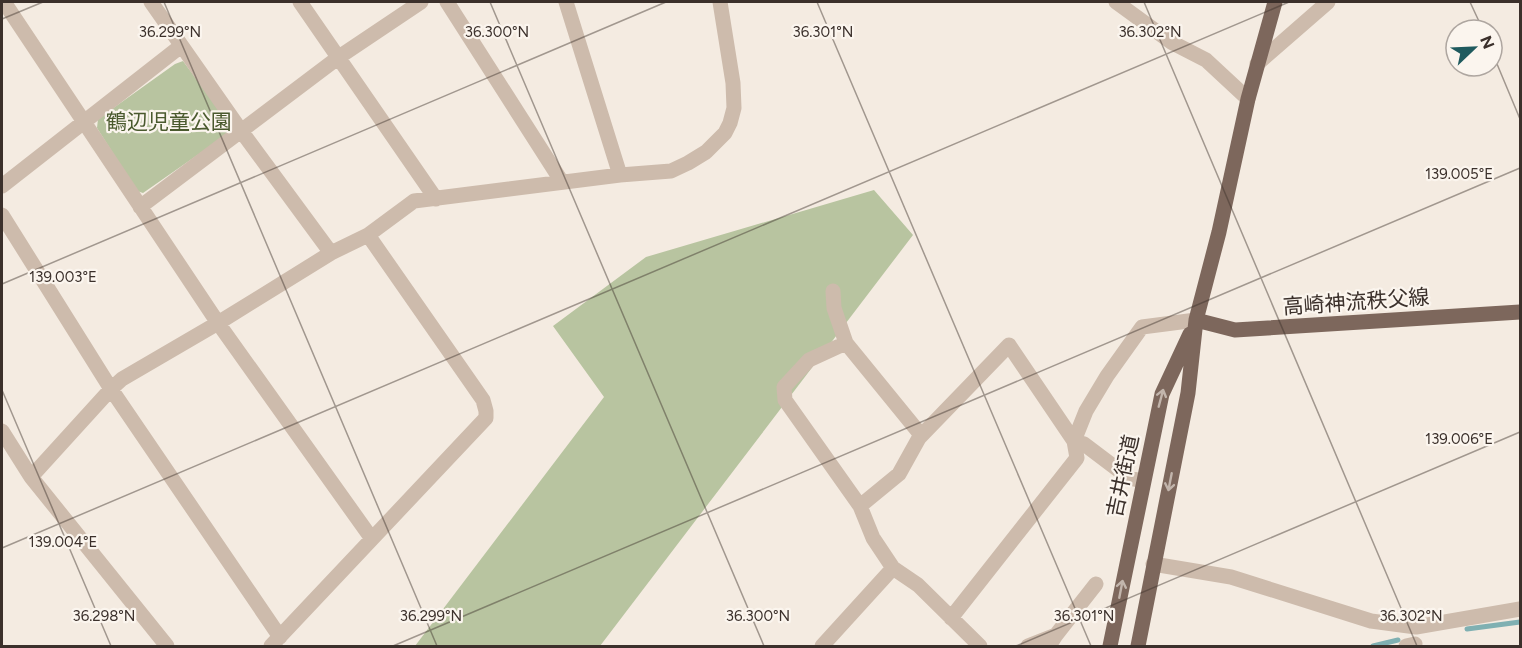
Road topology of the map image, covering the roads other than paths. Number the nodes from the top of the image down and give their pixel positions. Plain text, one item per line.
1 (4, 2) edge
2 (151, 2) edge
3 (300, 2) edge
4 (421, 2) edge
5 (447, 2) edge
6 (566, 2) edge
7 (720, 2) edge
8 (1116, 2) edge
9 (1275, 2) edge
10 (1328, 2) edge
11 (181, 46) junction
12 (339, 57) junction
13 (1257, 64) junction
14 (1248, 99) junction
15 (84, 122) junction
16 (242, 132) junction
17 (620, 175) junction
18 (562, 182) junction
19 (2, 186) edge
20 (436, 199) junction
21 (140, 207) junction
22 (2, 215) edge
23 (368, 235) junction
24 (331, 253) junction
25 (833, 291) dead end
26 (1521, 312) edge
27 (1196, 321) junction
28 (218, 323) junction
29 (846, 343) junction
30 (111, 389) junction
31 (2, 431) edge
32 (921, 435) junction
33 (1074, 441) junction
34 (31, 477) junction
35 (1143, 481) junction
36 (860, 506) junction
37 (372, 539) junction
38 (1153, 564) junction
39 (893, 568) junction
40 (1096, 584) dead end
41 (1521, 609) edge
42 (951, 618) junction
43 (1052, 641) edge
44 (275, 642) edge
45 (167, 646) edge
46 (822, 646) edge
47 (980, 646) edge
48 (1028, 646) edge
49 (1110, 646) edge
50 (1138, 646) edge

1 - 15 street
2 - 11 street
3 - 12 street
4 - 12 street
5 - 18 street
6 - 17 street
7 - 17 street
8 - 14 street
9 - 13 main road, 吉井街道
10 - 13 street
11 - 15 street
11 - 16 street
12 - 16 street
12 - 20 street
13 - 14 main road, 吉井街道
14 - 27 main road, 吉井街道
15 - 19 street
15 - 21 street
16 - 21 street
16 - 24 street
17 - 18 street
18 - 20 street
20 - 23 street
21 - 28 street
22 - 30 street
23 - 24 street
23 - 37 street
24 - 28 street
25 - 29 street
26 - 27 main road, 高崎神流秩父線
27 - 33 street
35 -> 27 main road, 吉井街道
27 -> 38 main road, 吉井街道
28 - 30 street
28 - 37 street
29 - 32 street
29 - 36 street
30 - 34 street
30 - 44 street
31 - 34 street
32 - 33 street
32 - 36 street
33 - 35 street
33 - 42 street
34 - 45 street
49 -> 35 main road, 吉井街道
36 - 39 street
37 - 44 street
38 - 41 street
38 - 50 main road, 吉井街道
39 - 42 street
39 - 46 street
40 - 43 street
42 - 47 street
43 - 48 street

